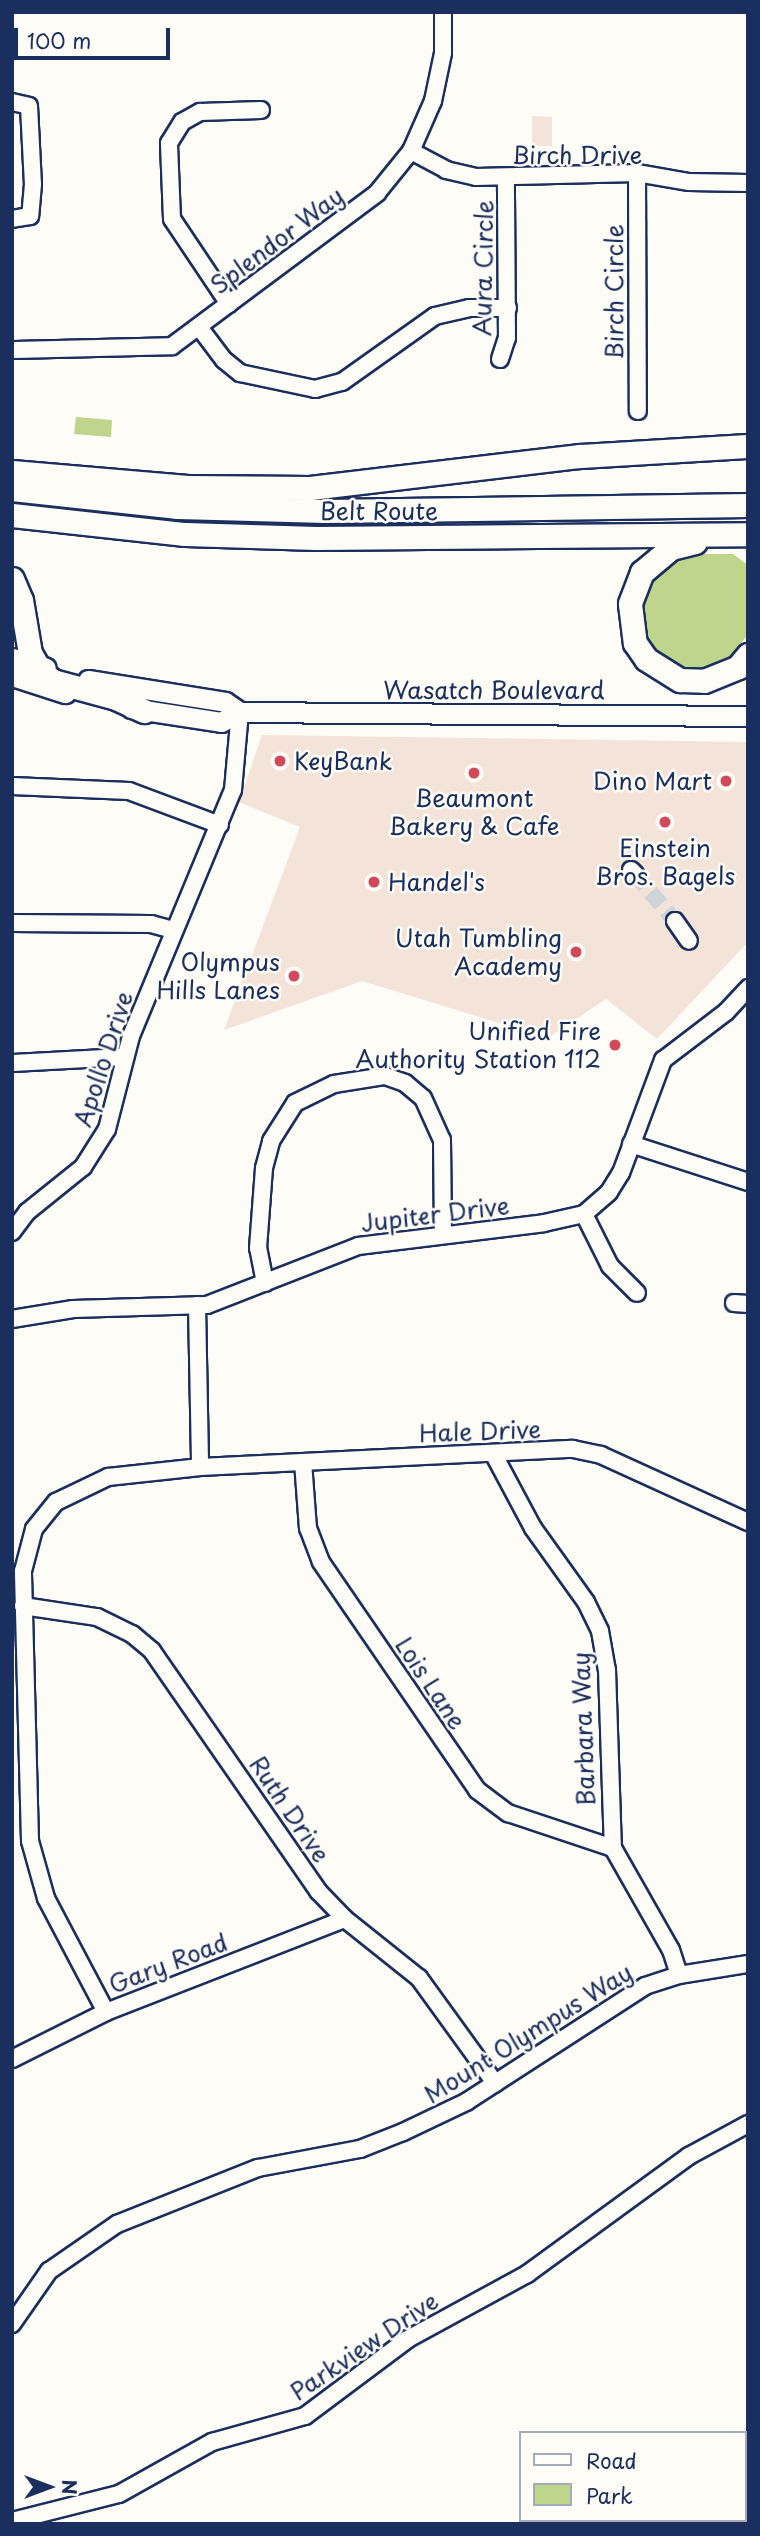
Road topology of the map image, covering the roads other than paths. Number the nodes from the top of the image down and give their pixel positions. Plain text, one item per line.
1 (443, 12) edge
2 (12, 102) edge
3 (261, 110) dead end
4 (411, 150) junction
5 (637, 173) junction
6 (506, 178) junction
7 (748, 183) edge
8 (12, 219) edge
9 (229, 304) junction
10 (508, 308) junction
11 (199, 327) junction
12 (12, 351) edge
13 (500, 359) dead end
14 (638, 411) dead end
15 (748, 446) edge
16 (12, 472) edge
17 (12, 489) edge
18 (739, 505) edge
19 (12, 515) edge
20 (738, 534) edge
21 (12, 579) edge
22 (22, 608) junction
23 (12, 640) edge
24 (748, 655) edge
25 (12, 658) edge
26 (37, 666) junction
27 (12, 676) edge
28 (144, 711) junction
29 (240, 712) junction
30 (748, 716) edge
31 (12, 786) edge
32 (220, 825) junction
33 (675, 920) tunnel mouth
34 (12, 923) edge
35 (174, 930) junction
36 (690, 941) dead end
37 (748, 988) edge
38 (124, 1057) junction
39 (12, 1063) edge
40 (631, 1144) junction
41 (748, 1182) edge
42 (584, 1214) junction
43 (12, 1233) edge
44 (443, 1234) junction
45 (265, 1283) junction
46 (637, 1293) dead end
47 (197, 1305) junction
48 (12, 1319) edge
49 (492, 1453) junction
50 (303, 1462) junction
51 (200, 1467) junction
52 (748, 1522) edge
53 (23, 1606) junction
54 (613, 1848) junction
55 (345, 1919) junction
56 (748, 1964) edge
57 (679, 1975) junction
58 (106, 2012) junction
59 (12, 2059) edge
60 (495, 2083) junction
61 (748, 2124) edge
62 (12, 2324) edge
63 (12, 2521) edge

1 - 4 street, Splendor Way
2 - 8 street
3 - 9 street
4 - 6 street, Birch Drive
4 - 9 street, Splendor Way
5 - 6 street, Birch Drive
5 - 7 street, Birch Drive
5 - 14 street, Birch Circle
6 - 10 street, Aura Circle
9 - 11 street, Splendor Way
10 - 11 street
10 - 13 street, Aura Circle
11 - 12 street, Splendor Way
15 - 16 highway
17 - 18 highway, Belt Route
19 - 20 highway, Belt Route
20 - 24 highway
21 - 22 highway
22 - 23 highway
22 - 26 highway
25 - 26 main road, Wasatch Boulevard
26 - 28 highway
26 - 29 main road, Wasatch Boulevard
27 - 28 main road, Wasatch Boulevard
28 - 29 main road, Wasatch Boulevard
29 - 30 main road, Wasatch Boulevard
29 - 32 street, Apollo Drive
31 - 32 street
32 - 35 street, Apollo Drive
33 - 36 street
34 - 35 street
35 - 38 street, Apollo Drive
37 - 40 street
38 - 39 street
38 - 43 street, Apollo Drive
40 - 41 street
40 - 42 street
42 - 44 street, Jupiter Drive
42 - 46 street
44 - 45 street, Jupiter Drive
44 - 45 street
45 - 47 street, Jupiter Drive
47 - 48 street, Jupiter Drive
47 - 51 street
49 - 50 street, Hale Drive
49 - 52 street, Hale Drive
49 - 54 street, Barbara Way
50 - 51 street, Hale Drive
50 - 54 street, Lois Lane
51 - 53 street, Hale Drive
53 - 55 street, Ruth Drive
53 - 58 street, Hale Drive
54 - 57 street, Barbara Way
55 - 58 street, Gary Road
55 - 60 street, Ruth Drive
56 - 57 street, Mount Olympus Way
57 - 60 street, Mount Olympus Way
58 - 59 street, Gary Road
60 - 62 street, Mount Olympus Way
61 - 63 street, Parkview Drive

